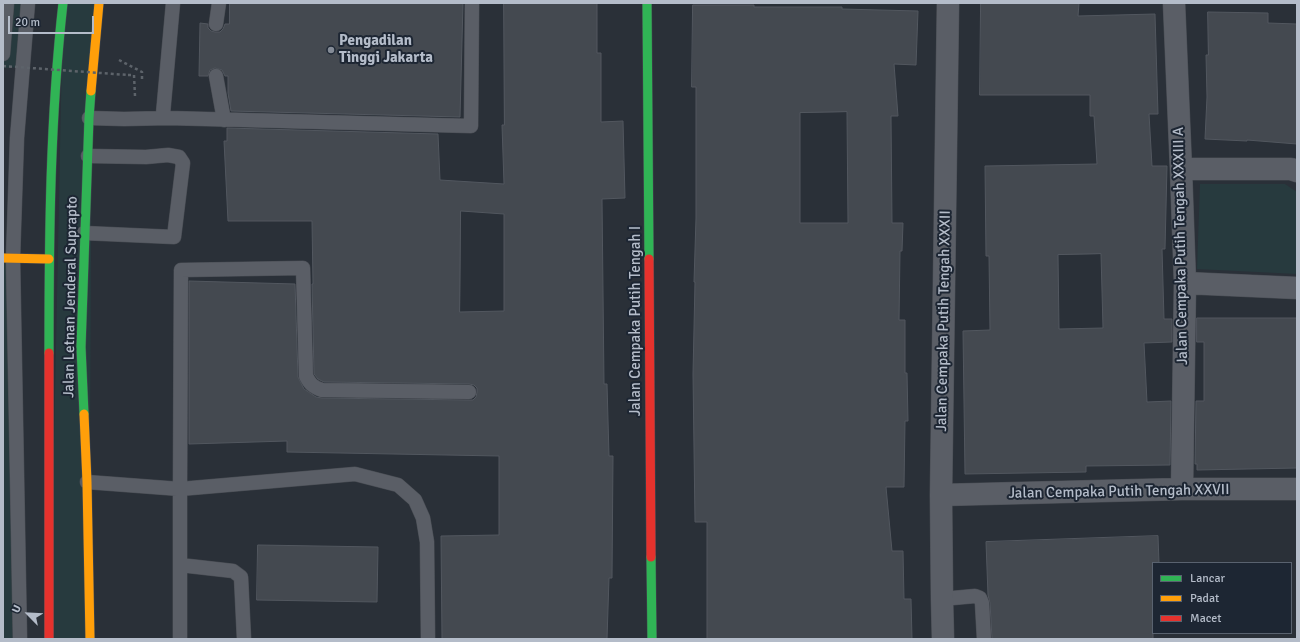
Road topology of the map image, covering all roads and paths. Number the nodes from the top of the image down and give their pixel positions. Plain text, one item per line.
1 (7, 3) edge
2 (28, 3) edge
3 (63, 3) edge
4 (99, 3) edge
5 (173, 3) edge
6 (219, 3) edge
7 (472, 3) edge
8 (647, 3) edge
9 (948, 3) edge
10 (1174, 3) edge
11 (216, 24) dead end
12 (3, 54) edge
13 (3, 66) edge
14 (142, 72) dead end
15 (216, 76) dead end
16 (142, 87) dead end
17 (135, 102) dead end
18 (89, 118) junction
19 (168, 118) junction
20 (224, 120) junction
21 (88, 156) junction
22 (1182, 169) junction
23 (1297, 171) edge
24 (84, 233) junction
25 (8, 258) edge
26 (49, 259) junction
27 (1185, 283) junction
28 (1297, 288) edge
29 (469, 392) dead end
30 (87, 482) junction
31 (180, 489) junction
32 (1182, 489) junction
33 (1297, 489) edge
34 (941, 496) junction
35 (180, 565) junction
36 (942, 599) junction
37 (20, 639) edge
38 (49, 639) edge
39 (90, 639) edge
40 (180, 639) edge
41 (244, 639) edge
42 (428, 639) edge
43 (652, 639) edge
44 (944, 639) edge
45 (984, 639) edge

1 - 12 lane
2 - 25 lane
3 - 26 main road, Jalan Letnan Jenderal Suprapto
4 - 18 main road, Jalan Letnan Jenderal Suprapto
5 - 19 lane
6 - 11 lane
7 - 20 lane
8 - 43 main road, Jalan Cempaka Putih Tengah I
9 - 34 street, Jalan Cempaka Putih Tengah XXXII
10 - 22 street, Jalan Cempaka Putih Tengah XXXIII A
13 - 17 path, bridge
14 - 16 path
15 - 20 lane
18 - 19 lane
18 - 21 main road, Jalan Letnan Jenderal Suprapto
19 - 20 lane
21 - 24 main road, Jalan Letnan Jenderal Suprapto
21 - 24 lane
22 - 23 street
22 - 27 street, Jalan Cempaka Putih Tengah XXXIII A
24 - 30 main road, Jalan Letnan Jenderal Suprapto
25 - 26 main road
25 - 37 lane
26 - 38 main road, Jalan Letnan Jenderal Suprapto
27 - 28 street
27 - 32 street, Jalan Cempaka Putih Tengah XXXIII A
29 - 31 lane
30 - 31 lane
30 - 39 main road, Jalan Letnan Jenderal Suprapto
31 - 35 lane
31 - 42 lane
32 - 33 street, Jalan Cempaka Putih Tengah XXVII
32 - 34 street, Jalan Cempaka Putih Tengah XXVII
34 - 36 street, Jalan Cempaka Putih Tengah XXXII
35 - 40 lane
35 - 41 lane
36 - 44 street, Jalan Cempaka Putih Tengah XXXII
36 - 45 lane

